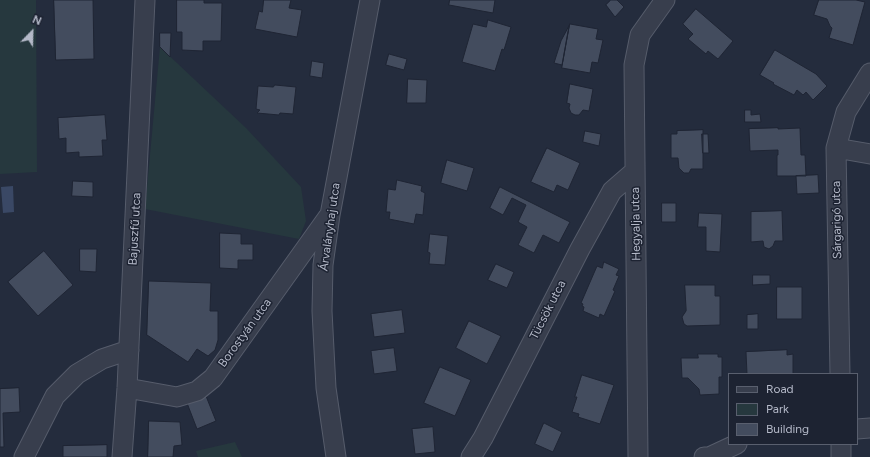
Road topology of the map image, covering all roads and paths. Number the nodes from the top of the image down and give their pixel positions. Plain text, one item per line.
1 (145, 0) edge
2 (370, 0) edge
3 (665, 0) edge
4 (870, 73) edge
5 (836, 148) junction
6 (870, 154) edge
7 (635, 171) junction
8 (330, 215) junction
9 (129, 350) junction
10 (840, 373) edge
11 (127, 388) junction
12 (870, 428) edge
13 (858, 429) edge
14 (735, 445) edge
15 (841, 445) edge
16 (24, 457) edge
17 (122, 457) edge
18 (336, 457) edge
19 (471, 457) edge
20 (638, 457) edge
21 (704, 457) edge
22 (841, 457) edge

1 - 9 street, Bajuszfű utca
2 - 8 street, Árvalányhaj utca
3 - 7 street, Hegyalja utca
4 - 5 street, Sárgarigó utca
5 - 6 street
5 - 10 street, Sárgarigó utca
7 - 19 street, Tücsök utca
7 - 20 street, Hegyalja utca
8 - 11 street, Borostyán utca
8 - 18 street, Árvalányhaj utca
9 - 11 street, Bajuszfű utca
9 - 16 street
11 - 17 street, Bajuszfű utca
12 - 13 street
14 - 21 street
15 - 22 street

